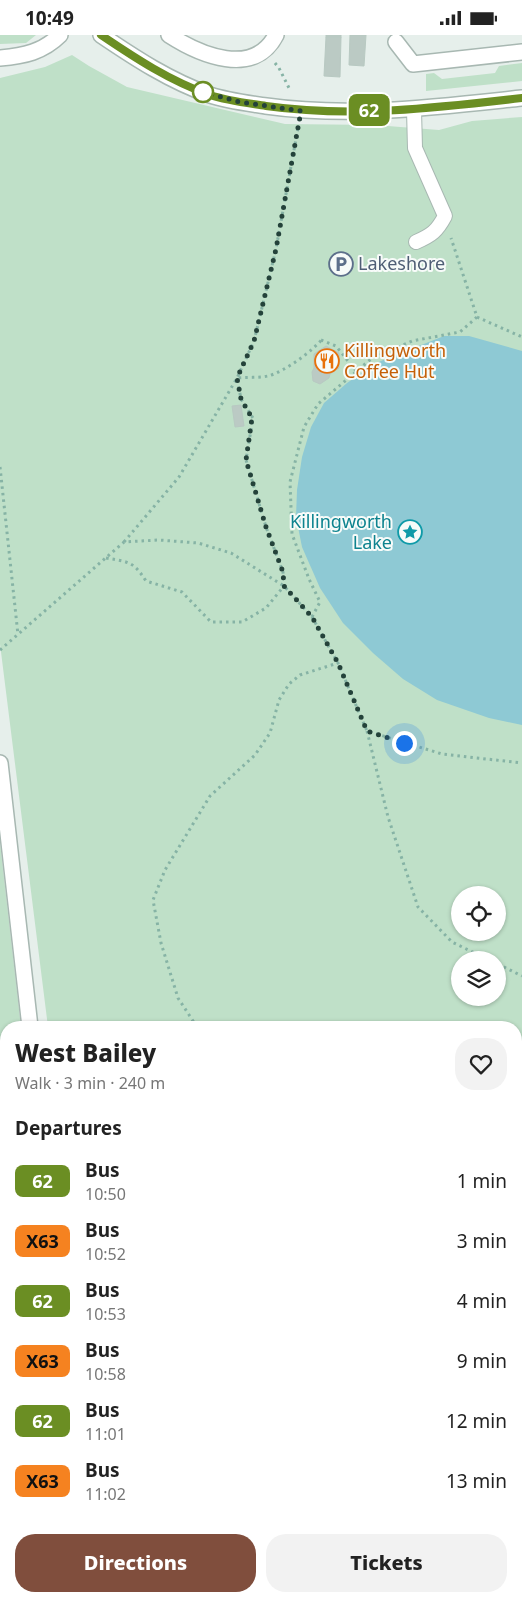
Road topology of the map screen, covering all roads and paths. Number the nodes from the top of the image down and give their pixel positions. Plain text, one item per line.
1 (60, 35) edge
2 (101, 35) edge
3 (169, 35) edge
4 (276, 35) edge
5 (396, 41) dead end
6 (263, 52) junction
7 (522, 52) edge
8 (0, 58) edge
9 (522, 98) edge
10 (414, 110) junction
11 (301, 111) junction
12 (445, 216) junction
13 (416, 242) dead end
14 (477, 317) junction
15 (522, 337) edge
16 (356, 371) junction
17 (237, 378) junction
18 (0, 467) edge
19 (124, 542) junction
20 (106, 558) junction
21 (284, 586) junction
22 (312, 617) junction
23 (18, 635) junction
24 (0, 650) edge
25 (338, 663) junction
26 (367, 731) junction
27 (0, 763) edge
28 (522, 763) edge
29 (471, 951) edge
30 (506, 968) edge
31 (522, 976) edge
32 (29, 1021) edge
33 (193, 1021) edge

1 - 8 street
2 - 11 street
3 - 6 street
4 - 6 street
5 - 7 street
6 - 11 path
9 - 10 street
10 - 11 street
10 - 12 lane
11 - 17 path
12 - 13 lane
12 - 14 path
14 - 15 path
14 - 16 path
16 - 17 path
16 - 22 path
17 - 19 path
17 - 21 path
18 - 23 path
19 - 20 path
19 - 21 path
20 - 21 path
20 - 23 path
21 - 22 path
22 - 25 path
23 - 24 path
25 - 26 path
25 - 33 path
26 - 28 path
26 - 29 path
27 - 32 street
30 - 31 path

